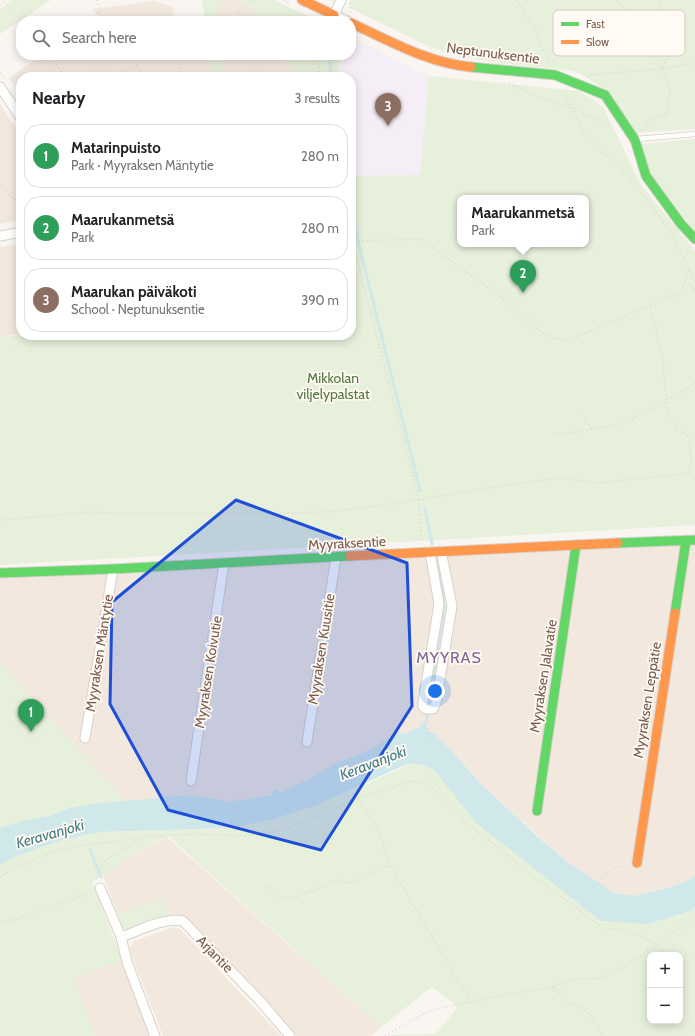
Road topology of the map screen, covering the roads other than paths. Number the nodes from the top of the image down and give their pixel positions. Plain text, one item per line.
1 (302, 0) edge
2 (341, 0) edge
3 (334, 15) junction
4 (337, 16) edge
5 (356, 23) edge
6 (0, 87) edge
7 (16, 111) edge
8 (695, 134) edge
9 (635, 140) junction
10 (16, 233) edge
11 (0, 236) edge
12 (695, 239) edge
13 (690, 540) edge
14 (576, 545) junction
15 (441, 551) junction
16 (427, 552) junction
17 (336, 557) junction
18 (224, 563) junction
19 (113, 569) junction
20 (0, 573) edge
21 (85, 738) dead end
22 (307, 742) dead end
23 (191, 781) dead end
24 (537, 811) dead end
25 (637, 863) road end
26 (100, 888) road end
27 (121, 937) junction
28 (155, 1036) edge
29 (290, 1036) edge

1 - 3 street, Neptunuksentie
2 - 3 street
3 - 4 street, Neptunuksentie
5 - 9 street, Neptunuksentie
6 - 7 street
8 - 9 lane
9 - 12 street, Neptunuksentie
10 - 11 street
13 - 14 street, Myyraksentie
13 - 25 street, Myyraksen Leppätie
14 - 15 street, Myyraksentie
14 - 24 street, Myyraksen Jalavatie
15 - 16 street, Myyraksentie
15 - 16 street
16 - 17 street, Myyraksentie
17 - 18 street, Myyraksentie
17 - 22 street, Myyraksen Kuusitie
18 - 19 street, Myyraksentie
18 - 23 street, Myyraksen Koivutie
19 - 20 street, Myyraksentie
19 - 21 street, Myyraksen Mäntytie
26 - 27 street
27 - 28 street
27 - 29 street, Arjantie

